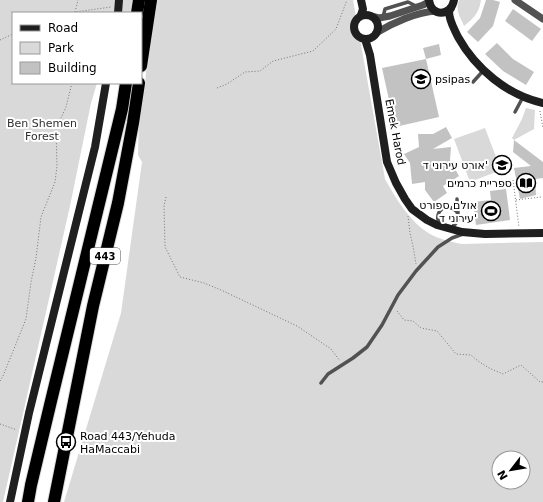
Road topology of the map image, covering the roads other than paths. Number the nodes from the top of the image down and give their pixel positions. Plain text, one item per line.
1 (139, 0) edge
2 (151, 0) edge
3 (361, 0) edge
4 (429, 0) edge
5 (516, 0) edge
6 (453, 4) edge
7 (436, 11) junction
8 (137, 12) edge
9 (361, 15) junction
10 (371, 16) junction
11 (543, 20) edge
12 (376, 33) junction
13 (366, 39) junction
14 (142, 59) edge
15 (484, 70) junction
16 (473, 82) dead end
17 (106, 84) edge
18 (126, 84) edge
19 (138, 84) edge
20 (524, 96) junction
21 (543, 103) edge
22 (515, 112) dead end
23 (457, 199) dead end
24 (458, 214) junction
25 (444, 227) junction
26 (469, 233) junction
27 (543, 233) edge
28 (321, 383) dead end
29 (10, 502) edge
30 (28, 502) edge
31 (54, 502) edge

1 - 8 highway
2 - 14 highway
3 - 9 street
4 - 7 street
4 - 10 street
5 - 11 street
6 - 7 street
6 - 15 street
7 - 12 street
9 - 10 street
9 - 13 street
10 - 12 street
12 - 13 street
13 - 25 street, Emek Harod
15 - 16 lane
15 - 20 street
17 - 29 street
18 - 30 highway, 443
19 - 31 highway, 443
20 - 21 street
20 - 22 lane
23 - 24 lane
24 - 25 lane
24 - 25 lane
25 - 26 street, Emek Harod
26 - 27 street, Emek Harod
26 - 28 lane

